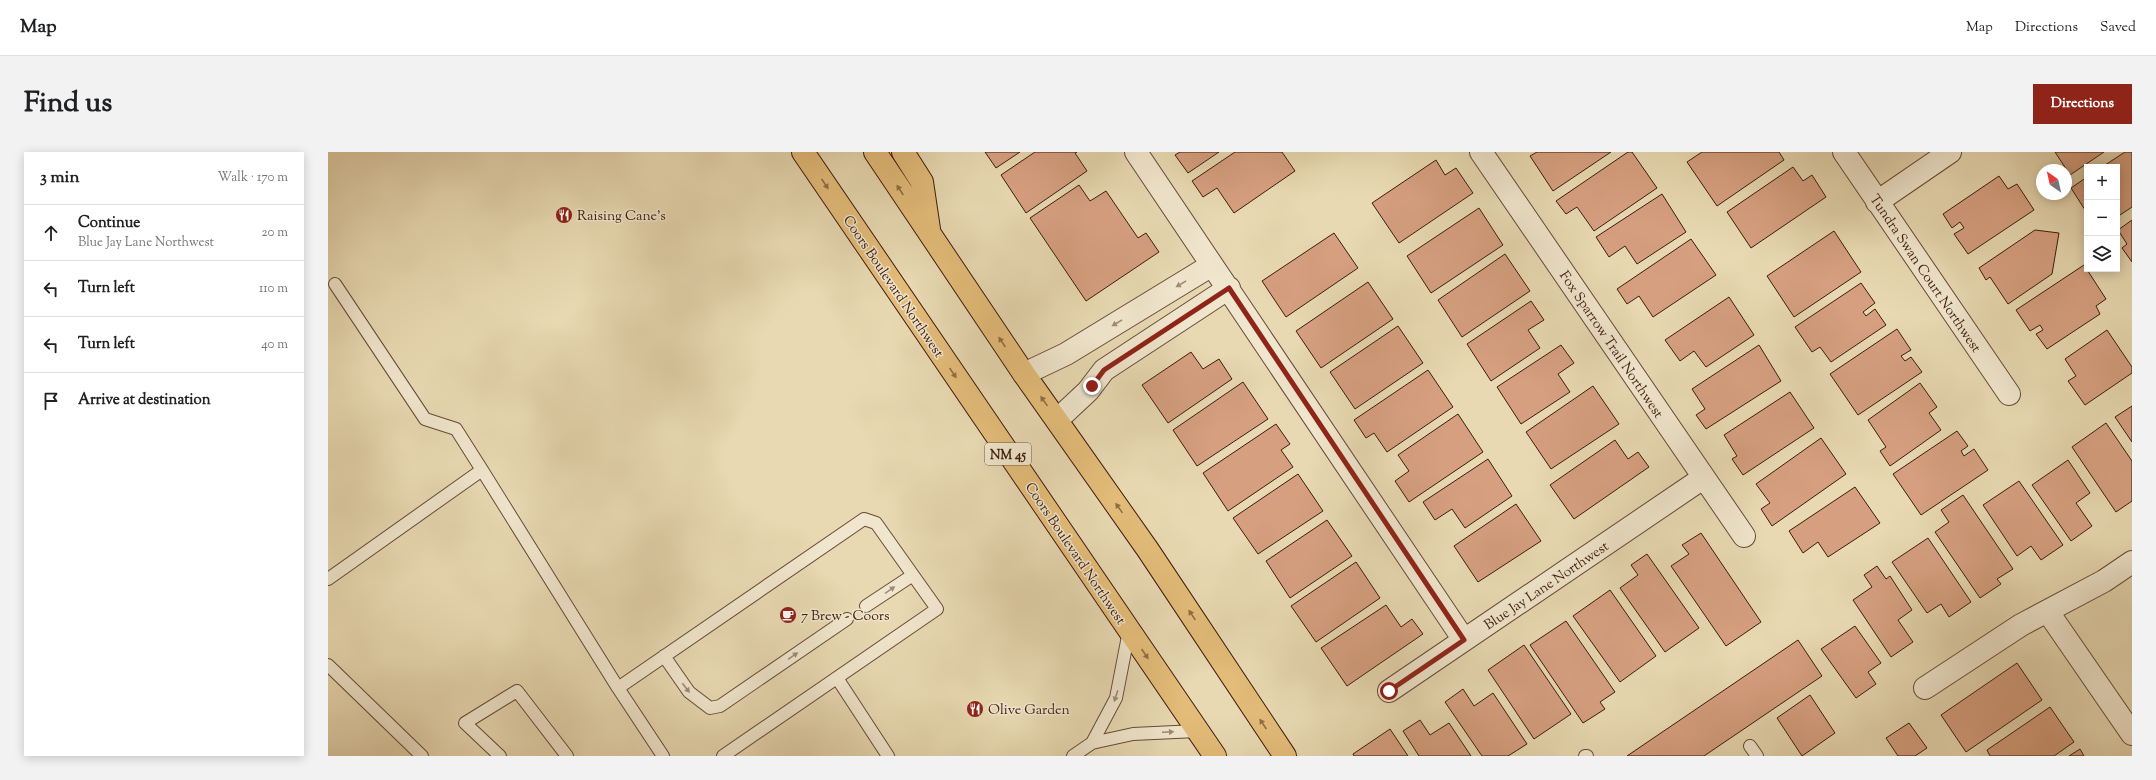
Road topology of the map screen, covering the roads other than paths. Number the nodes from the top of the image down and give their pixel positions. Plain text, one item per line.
1 (803, 152) edge
2 (875, 152) edge
3 (903, 152) edge
4 (1136, 152) edge
5 (1481, 152) edge
6 (1844, 152) edge
7 (1950, 152) edge
8 (1877, 202) junction
9 (929, 234) junction
10 (1212, 265) junction
11 (335, 284) dead end
12 (1229, 288) junction
13 (1024, 374) junction
14 (2009, 394) dead end
15 (1057, 420) junction
16 (482, 470) junction
17 (1703, 478) junction
18 (1744, 536) dead end
19 (2132, 562) edge
20 (913, 575) junction
21 (328, 580) edge
22 (866, 606) dead end
23 (2048, 612) junction
24 (847, 619) dead end
25 (1129, 631) junction
26 (1464, 640) junction
27 (664, 656) junction
28 (328, 665) edge
29 (836, 678) junction
30 (618, 688) junction
31 (1926, 688) dead end
32 (1389, 691) dead end
33 (1197, 731) junction
34 (2132, 734) edge
35 (1092, 743) junction
36 (422, 756) edge
37 (500, 756) edge
38 (567, 756) edge
39 (663, 756) edge
40 (724, 756) edge
41 (888, 756) edge
42 (1073, 756) edge
43 (1214, 756) edge
44 (1285, 756) edge

1 -> 25 main road, Coors Boulevard Northwest / NM 45
9 -> 2 main road
3 - 9 main road
4 - 10 street
5 - 17 street, Fox Sparrow Trail Northwest
6 - 8 street, Tundra Swan Court Northwest
7 - 8 street
8 - 14 street, Tundra Swan Court Northwest
13 -> 9 main road
10 - 12 street
10 -> 13 street
11 - 16 lane
12 - 15 street
12 - 26 street
15 -> 13 main road
44 -> 15 main road
16 - 21 lane
16 - 30 lane
17 - 18 street, Fox Sparrow Trail Northwest
17 - 26 street, Blue Jay Lane Northwest
19 - 23 street
22 -> 20 lane
20 - 27 lane
20 - 29 lane
23 - 31 street
23 - 34 street
27 -> 24 lane
25 -> 33 main road, Coors Boulevard Northwest / NM 45
25 -> 35 lane
26 - 32 street, Blue Jay Lane Northwest
27 - 30 lane
28 - 36 lane
29 - 40 lane
29 - 41 lane
30 - 39 lane
35 -> 33 lane
33 - 43 main road, Coors Boulevard Northwest / NM 45
35 - 42 lane
37 - 38 lane

